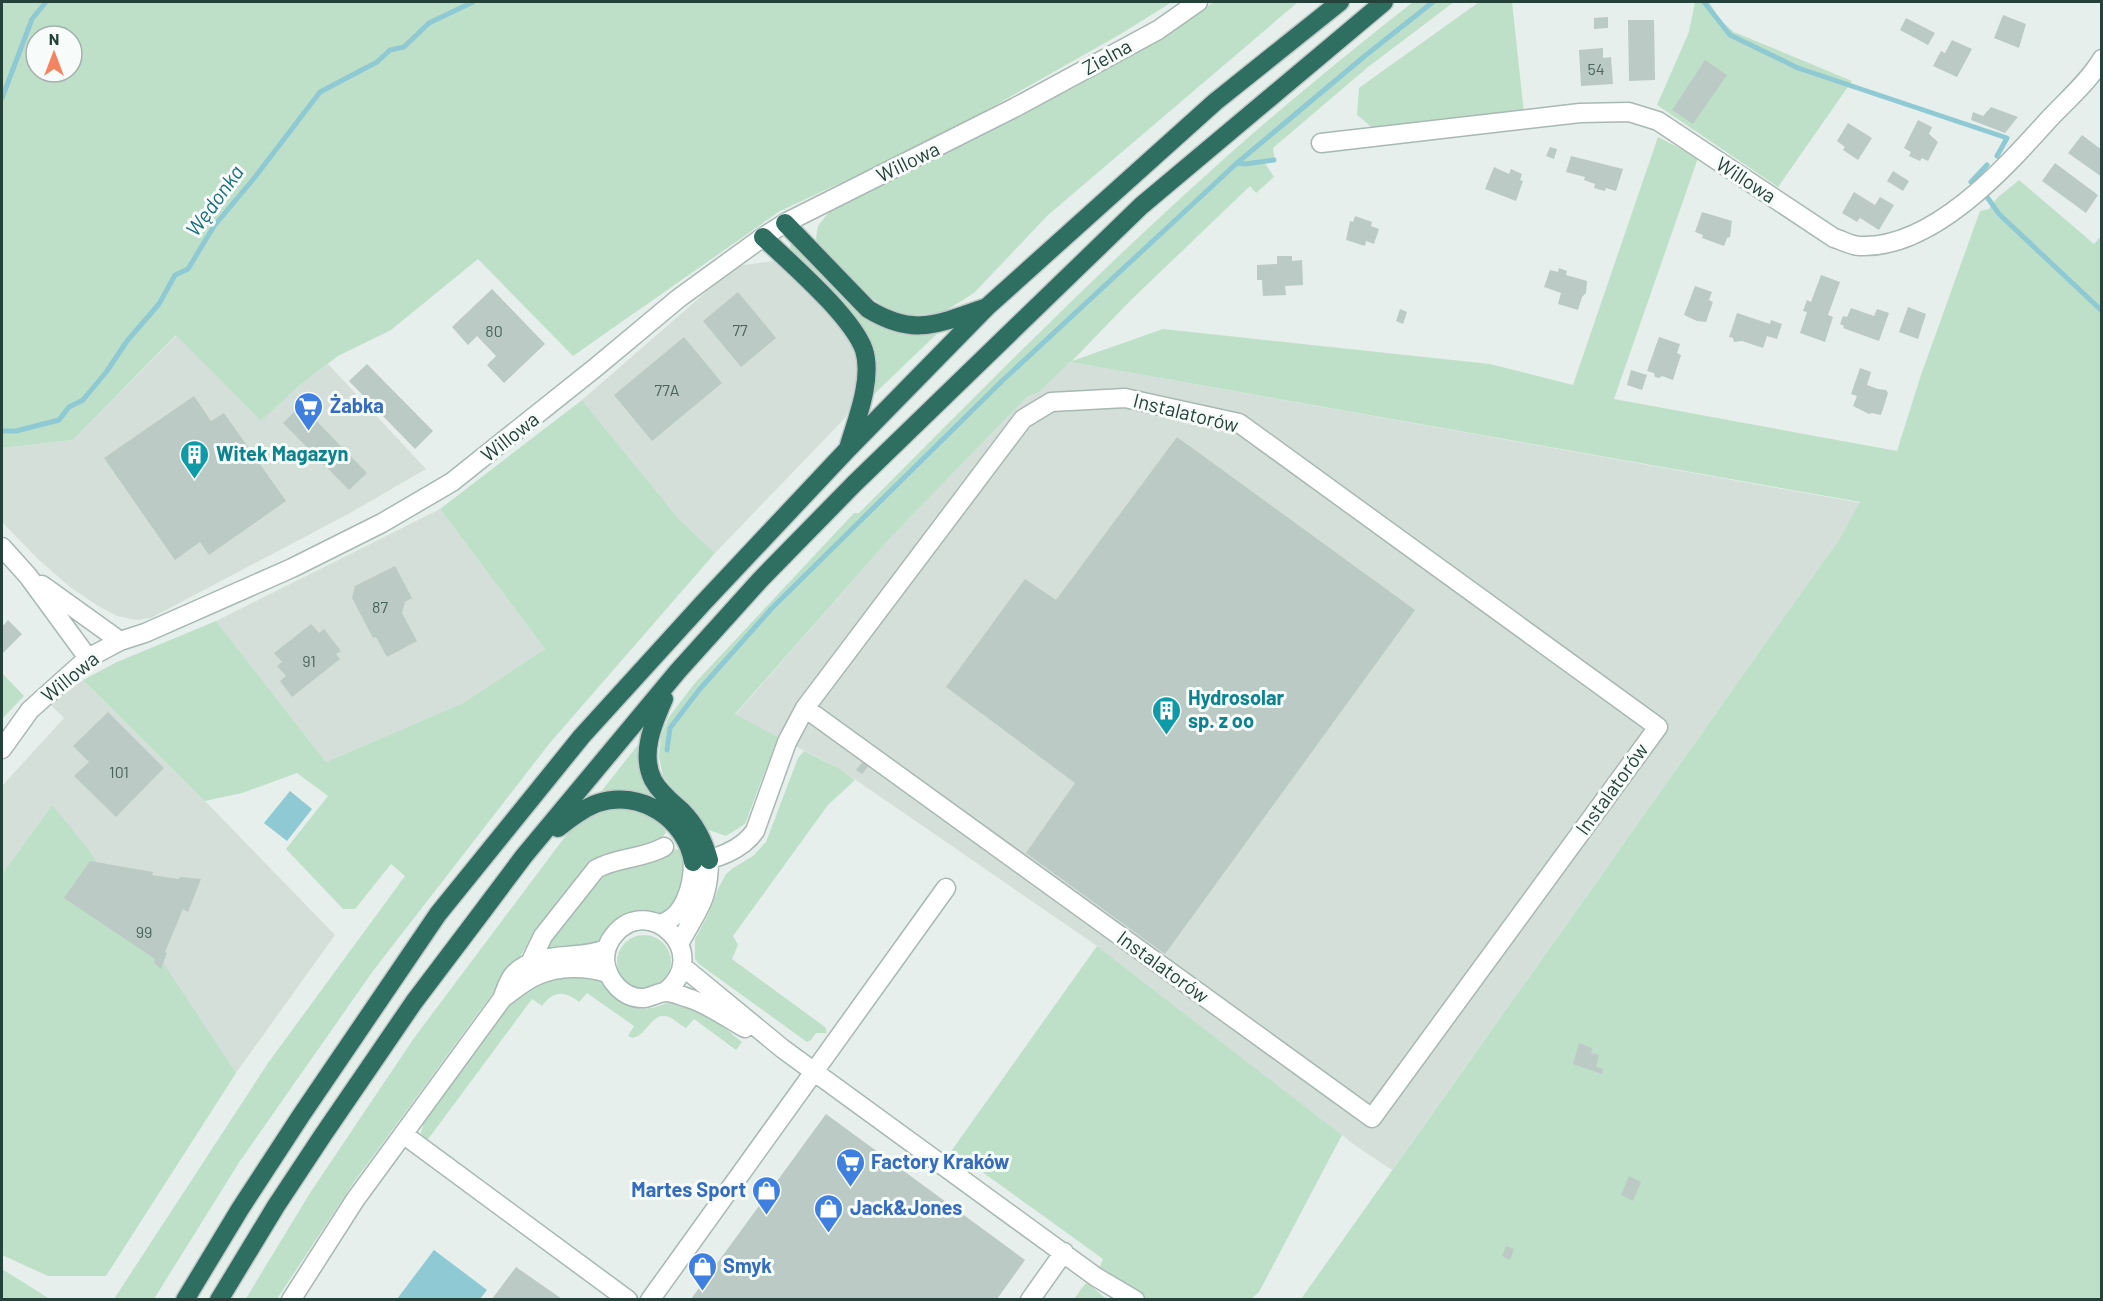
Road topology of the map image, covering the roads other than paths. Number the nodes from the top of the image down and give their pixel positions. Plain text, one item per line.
1 (1198, 2) edge
2 (1340, 2) edge
3 (1384, 2) edge
4 (2102, 60) edge
5 (1014, 108) joint
6 (1321, 143) dead end
7 (785, 223) junction
8 (763, 237) junction
9 (988, 306) junction
10 (848, 450) junction
11 (2, 547) edge
12 (28, 576) junction
13 (120, 641) junction
14 (88, 658) junction
15 (678, 671) junction
16 (805, 708) junction
17 (2, 749) edge
18 (663, 847) dead end
19 (525, 856) junction
20 (701, 861) junction
21 (946, 888) dead end
22 (659, 924) junction
23 (679, 944) junction
24 (606, 949) junction
25 (530, 963) junction
26 (682, 966) junction
27 (607, 973) junction
28 (665, 992) junction
29 (502, 999) junction
30 (783, 1049) junction
31 (814, 1072) junction
32 (403, 1134) junction
33 (1064, 1252) junction
34 (1096, 1277) junction
35 (1034, 1298) edge
36 (185, 1299) edge
37 (219, 1299) edge
38 (291, 1299) edge
39 (628, 1299) edge
40 (650, 1299) edge
41 (1114, 1299) edge
42 (1135, 1299) edge

1 - 5 street, Zielna
2 - 9 highway
3 - 15 highway
4 - 6 street, Willowa
5 - 7 street, Willowa
7 - 8 street, Willowa
7 - 9 highway
8 - 10 highway
8 - 13 street, Willowa
9 - 10 highway
10 - 36 highway
11 - 12 street
12 - 13 street
12 - 14 street
13 - 14 street, Willowa
14 - 17 street, Willowa
15 - 19 highway
15 - 20 highway
16 - 16 street, Instalatorów
16 - 20 street, Instalatorów
18 - 25 street
19 - 20 highway
19 - 37 highway
20 - 22 street
20 - 23 street
21 - 31 street
22 - 23 street
22 - 24 street
23 - 26 street
24 - 25 street
24 - 27 street
25 - 29 street
26 - 28 street
26 - 30 street
27 - 28 street
27 - 29 street
28 - 30 street
29 - 32 street
30 - 31 street
31 - 33 street
31 - 40 street
32 - 38 street
32 - 39 street
33 - 34 street
33 - 35 street
34 - 41 street
34 - 42 street

